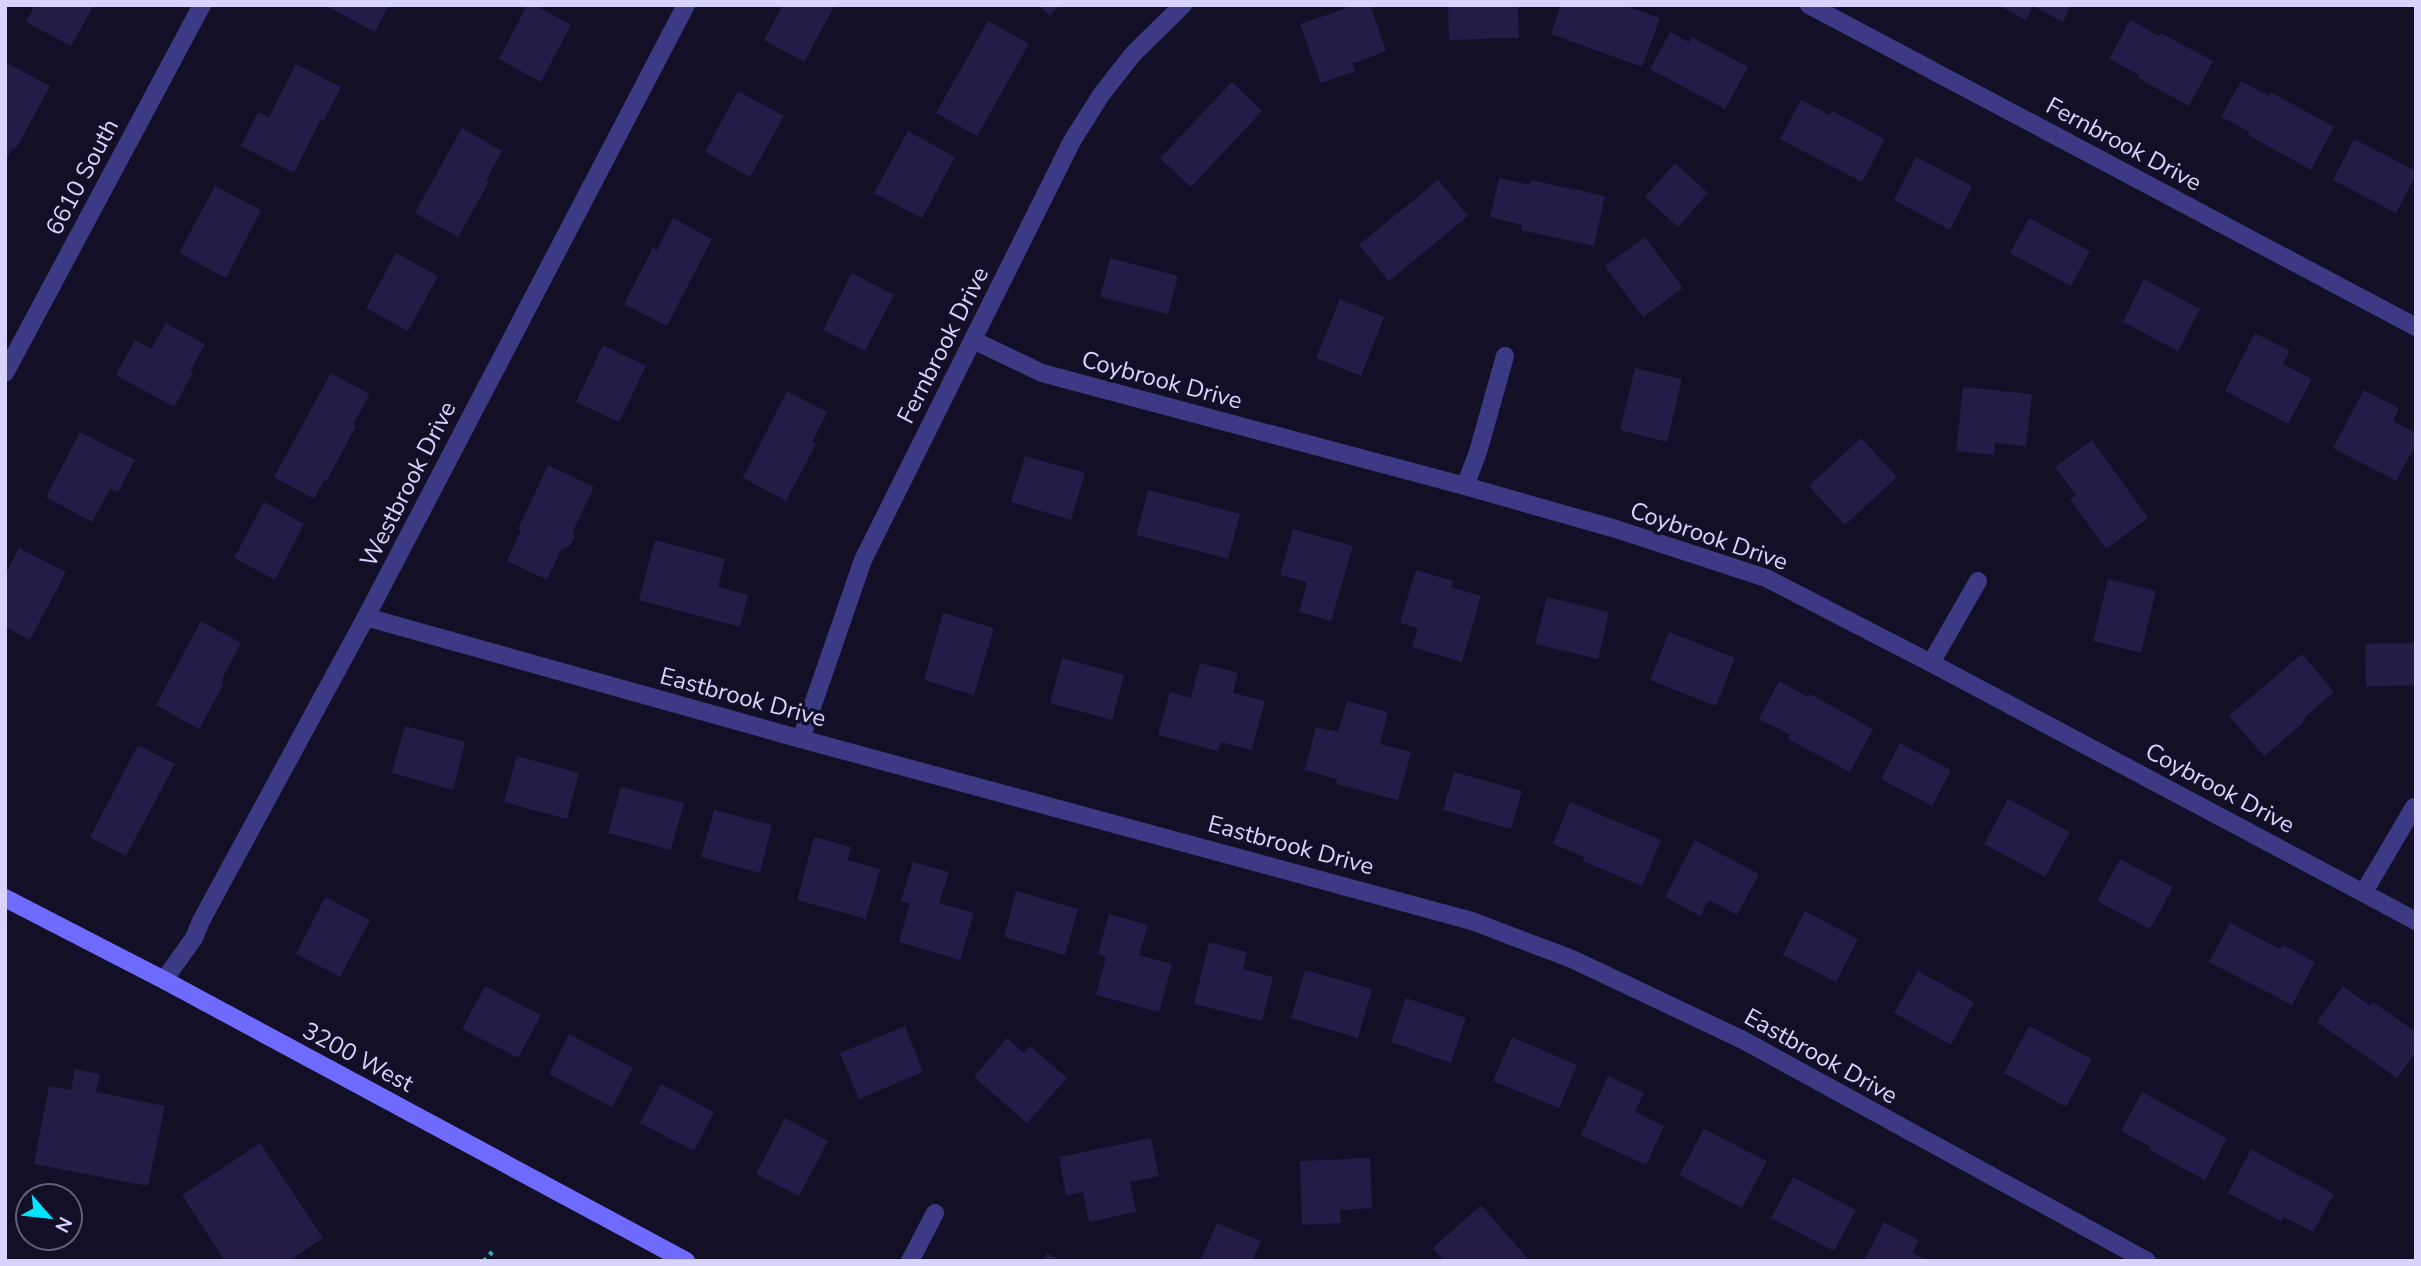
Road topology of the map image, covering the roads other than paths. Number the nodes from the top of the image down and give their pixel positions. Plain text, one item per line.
1 (201, 5) edge
2 (686, 5) edge
3 (1183, 5) edge
4 (1809, 5) edge
5 (2416, 327) edge
6 (973, 340) junction
7 (1505, 356) dead end
8 (5, 373) edge
9 (1465, 486) junction
10 (1978, 582) dead end
11 (366, 617) junction
12 (1931, 663) junction
13 (801, 739) junction
14 (2414, 807) dead end
15 (2364, 892) junction
16 (5, 898) edge
17 (2416, 921) edge
18 (164, 981) junction
19 (935, 1213) dead end
20 (686, 1261) edge
21 (909, 1261) edge
22 (2147, 1261) edge

1 - 8 street, 6610 South
2 - 11 street, Westbrook Drive
3 - 6 street, Fernbrook Drive
4 - 5 street, Fernbrook Drive
6 - 9 street, Coybrook Drive
6 - 13 street, Fernbrook Drive
7 - 9 street
9 - 12 street, Coybrook Drive
10 - 12 street
11 - 13 street, Eastbrook Drive
11 - 18 street, Westbrook Drive
12 - 15 street, Coybrook Drive
13 - 22 street, Eastbrook Drive
14 - 15 street
15 - 17 street, Coybrook Drive
16 - 18 street, 3200 West
18 - 20 street, 3200 West
19 - 21 street

